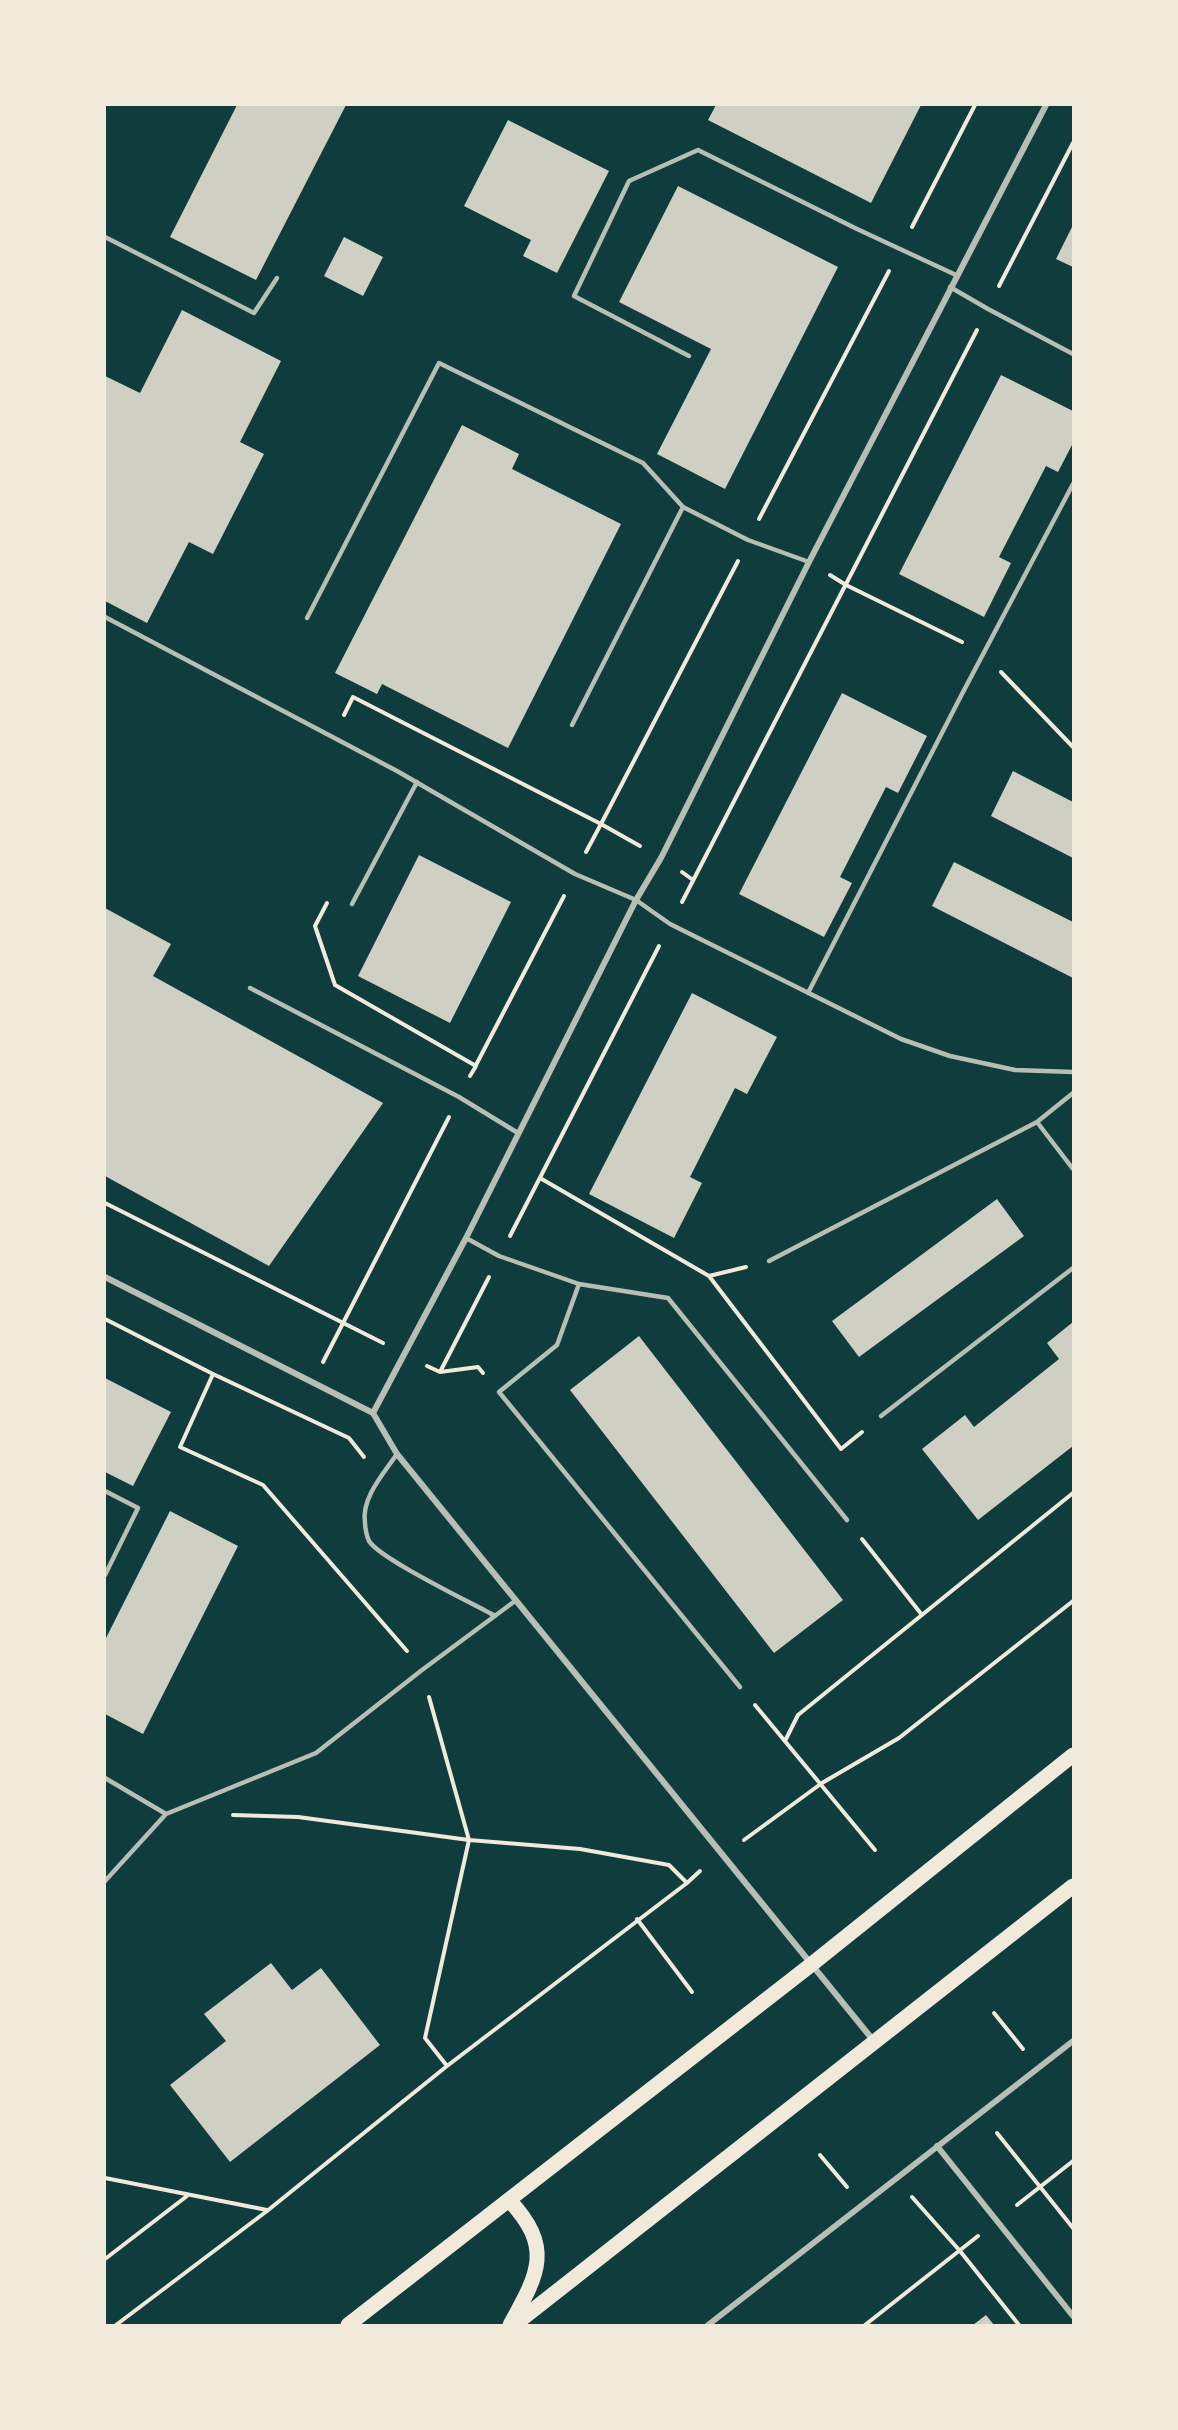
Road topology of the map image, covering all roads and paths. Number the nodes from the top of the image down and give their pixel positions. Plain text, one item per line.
1 (976, 105) edge
2 (1046, 105) edge
3 (1073, 143) edge
4 (105, 237) edge
5 (900, 248) junction
6 (956, 274) junction
7 (277, 278) dead end
8 (950, 286) junction
9 (988, 309) junction
10 (1073, 354) edge
11 (689, 356) dead end
12 (1073, 484) edge
13 (683, 507) junction
14 (748, 540) junction
15 (809, 562) junction
16 (105, 617) edge
17 (307, 618) dead end
18 (572, 725) dead end
19 (333, 736) junction
20 (417, 782) junction
21 (602, 824) junction
22 (661, 858) junction
23 (575, 874) junction
24 (693, 880) junction
25 (332, 895) dead end
26 (636, 900) junction
27 (352, 904) dead end
28 (670, 924) junction
29 (250, 988) dead end
30 (808, 993) junction
31 (476, 1066) junction
32 (1073, 1072) edge
33 (1073, 1093) edge
34 (459, 1097) junction
35 (1036, 1122) junction
36 (518, 1133) junction
37 (1073, 1169) edge
38 (540, 1179) junction
39 (105, 1203) edge
40 (466, 1238) junction
41 (500, 1256) junction
42 (769, 1261) joint
43 (1073, 1268) edge
44 (709, 1276) junction
45 (105, 1277) edge
46 (579, 1284) junction
47 (105, 1319) edge
48 (213, 1374) junction
49 (499, 1392) junction
50 (296, 1412) dead end
51 (373, 1413) junction
52 (881, 1416) joint
53 (397, 1454) junction
54 (105, 1491) edge
55 (1073, 1493) edge
56 (847, 1520) joint
57 (105, 1575) edge
58 (516, 1601) junction
59 (1073, 1601) edge
60 (922, 1615) junction
61 (495, 1616) junction
62 (422, 1670) junction
63 (740, 1687) joint
64 (786, 1739) junction
65 (1073, 1755) edge
66 (105, 1778) edge
67 (822, 1783) junction
68 (166, 1814) junction
69 (226, 1815) dead end
70 (469, 1840) junction
71 (743, 1840) dead end
72 (875, 1850) dead end
73 (701, 1872) dead end
74 (105, 1881) edge
75 (687, 1882) junction
76 (1073, 1886) edge
77 (637, 1919) junction
78 (812, 1964) junction
79 (692, 1992) dead end
80 (994, 2013) dead end
81 (1073, 2041) edge
82 (874, 2042) junction
83 (1026, 2052) dead end
84 (447, 2066) junction
85 (1006, 2144) dead end
86 (938, 2146) junction
87 (820, 2155) dead end
88 (1073, 2161) edge
89 (105, 2178) edge
90 (1041, 2186) junction
91 (851, 2192) dead end
92 (188, 2195) junction
93 (509, 2200) junction
94 (920, 2206) dead end
95 (267, 2211) junction
96 (997, 2222) junction
97 (1073, 2228) edge
98 (960, 2251) junction
99 (105, 2259) edge
100 (1073, 2316) edge
101 (116, 2325) edge
102 (348, 2325) edge
103 (512, 2325) edge
104 (708, 2325) edge
105 (865, 2325) edge
106 (1019, 2325) edge

1 - 5 path
2 - 6 street
3 - 9 path
4 - 7 lane
5 - 6 lane
5 - 11 lane
5 - 14 path
6 - 8 street
8 - 9 lane
8 - 15 street
9 - 10 lane
9 - 24 path
12 - 30 lane
13 - 14 lane
13 - 17 lane
13 - 18 lane
14 - 15 lane
14 - 21 path
15 - 22 street
16 - 19 lane
19 - 20 lane
19 - 21 path
20 - 23 lane
20 - 27 lane
21 - 22 path
21 - 23 path
22 - 24 path
22 - 26 street
23 - 26 lane
23 - 31 path
24 - 28 path
25 - 31 path
26 - 28 lane
26 - 36 street
28 - 30 lane
28 - 38 path
29 - 34 lane
30 - 32 lane
31 - 34 path
33 - 35 lane
34 - 36 lane
34 - 39 path
35 - 37 lane
35 - 42 lane
36 - 40 street
38 - 41 path
38 - 44 path
40 - 41 lane
40 - 51 street
41 - 46 lane
41 - 49 path
42 - 44 path
43 - 52 lane
44 - 52 path
45 - 51 street
46 - 49 lane
46 - 56 lane
47 - 48 path
48 - 50 path
48 - 62 path
49 - 63 lane
51 - 53 street
53 - 58 street
53 - 61 lane
54 - 57 lane
55 - 60 path
56 - 60 path
58 - 61 lane
58 - 78 street
59 - 67 path
60 - 64 path
61 - 62 lane
62 - 68 lane
62 - 70 path
63 - 64 path
64 - 67 path
65 - 78 main road
66 - 68 lane
67 - 71 path
67 - 72 path
68 - 74 lane
69 - 70 path
70 - 75 path
70 - 84 path
73 - 75 path
75 - 77 path
76 - 82 main road
77 - 79 path
77 - 84 path
78 - 82 street
78 - 93 main road
80 - 83 path
81 - 86 street
82 - 103 main road
84 - 95 path
85 - 90 path
86 - 96 street
86 - 104 street
87 - 91 path
88 - 90 path
89 - 92 path
90 - 96 path
90 - 97 path
92 - 95 path
92 - 99 path
93 - 102 main road
93 - 103 main road
94 - 98 path
95 - 101 path
96 - 98 path
96 - 100 street
98 - 105 path
98 - 106 path

